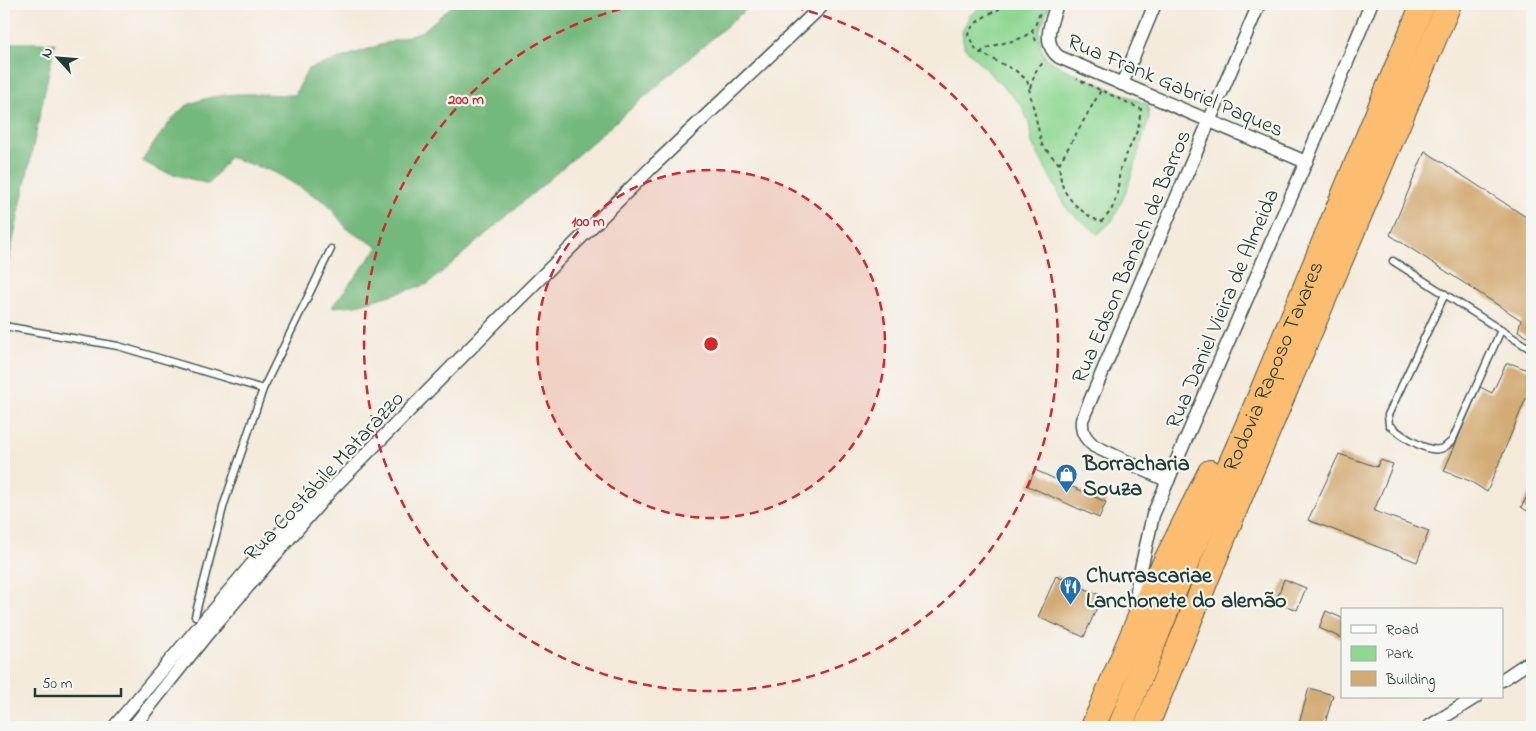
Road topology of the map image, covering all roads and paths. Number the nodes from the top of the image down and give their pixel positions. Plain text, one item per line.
1 (824, 4) edge
2 (1007, 4) edge
3 (1043, 4) edge
4 (1057, 4) edge
5 (1154, 4) edge
6 (1259, 4) edge
7 (1371, 4) edge
8 (1423, 4) edge
9 (1449, 4) edge
10 (1032, 30) junction
11 (1037, 45) dead end
12 (980, 53) junction
13 (1042, 57) dead end
14 (1107, 77) junction
15 (1075, 78) dead end
16 (1122, 84) junction
17 (1030, 88) junction
18 (1101, 90) junction
19 (1209, 121) junction
20 (1306, 162) junction
21 (1059, 164) junction
22 (1327, 230) junction
23 (331, 249) dead end
24 (1393, 261) dead end
25 (1445, 294) junction
26 (4, 326) edge
27 (1501, 330) junction
28 (1532, 350) edge
29 (1288, 385) junction
30 (262, 389) junction
31 (341, 480) junction
32 (1168, 481) junction
33 (195, 616) dead end
34 (1132, 636) junction
35 (1532, 660) edge
36 (1504, 679) edge
37 (1474, 698) edge
38 (114, 727) edge
39 (133, 727) edge
40 (1094, 727) edge
41 (1120, 727) edge
42 (1146, 727) edge
43 (1162, 727) edge
44 (1428, 727) edge

1 - 31 street, Rua Costábile Matarazzo
2 - 12 path
3 - 10 path
4 - 14 street, Rua Frank Gabriel Paques
5 - 16 street
6 - 19 street, Rua Edson Banach de Barros
7 - 20 street, Rua Daniel Vieira de Almeida
8 - 22 highway, Rodovia Raposo Tavares
9 - 29 highway, Rodovia Raposo Tavares
10 - 11 path
10 - 12 path
12 - 17 path
13 - 17 path
14 - 16 street, Rua Frank Gabriel Paques
14 - 18 path
15 - 18 path
16 - 19 street, Rua Frank Gabriel Paques
17 - 21 path
18 - 21 path
18 - 21 path
19 - 20 street, Rua Frank Gabriel Paques
19 - 32 street, Rua Edson Banach de Barros
20 - 32 street, Rua Daniel Vieira de Almeida
22 - 34 highway
22 - 41 highway, Rodovia Raposo Tavares
23 - 30 lane
24 - 25 lane
25 - 27 lane
25 - 27 lane
26 - 30 lane
27 - 28 lane
29 - 42 highway, Rodovia Raposo Tavares
29 - 43 highway
30 - 33 lane
31 - 38 street, Rua Costábile Matarazzo
31 - 39 street, Rua Costábile Matarazzo
32 - 34 street, Rua Daniel Vieira de Almeida
34 - 40 highway
35 - 36 street
37 - 44 street

